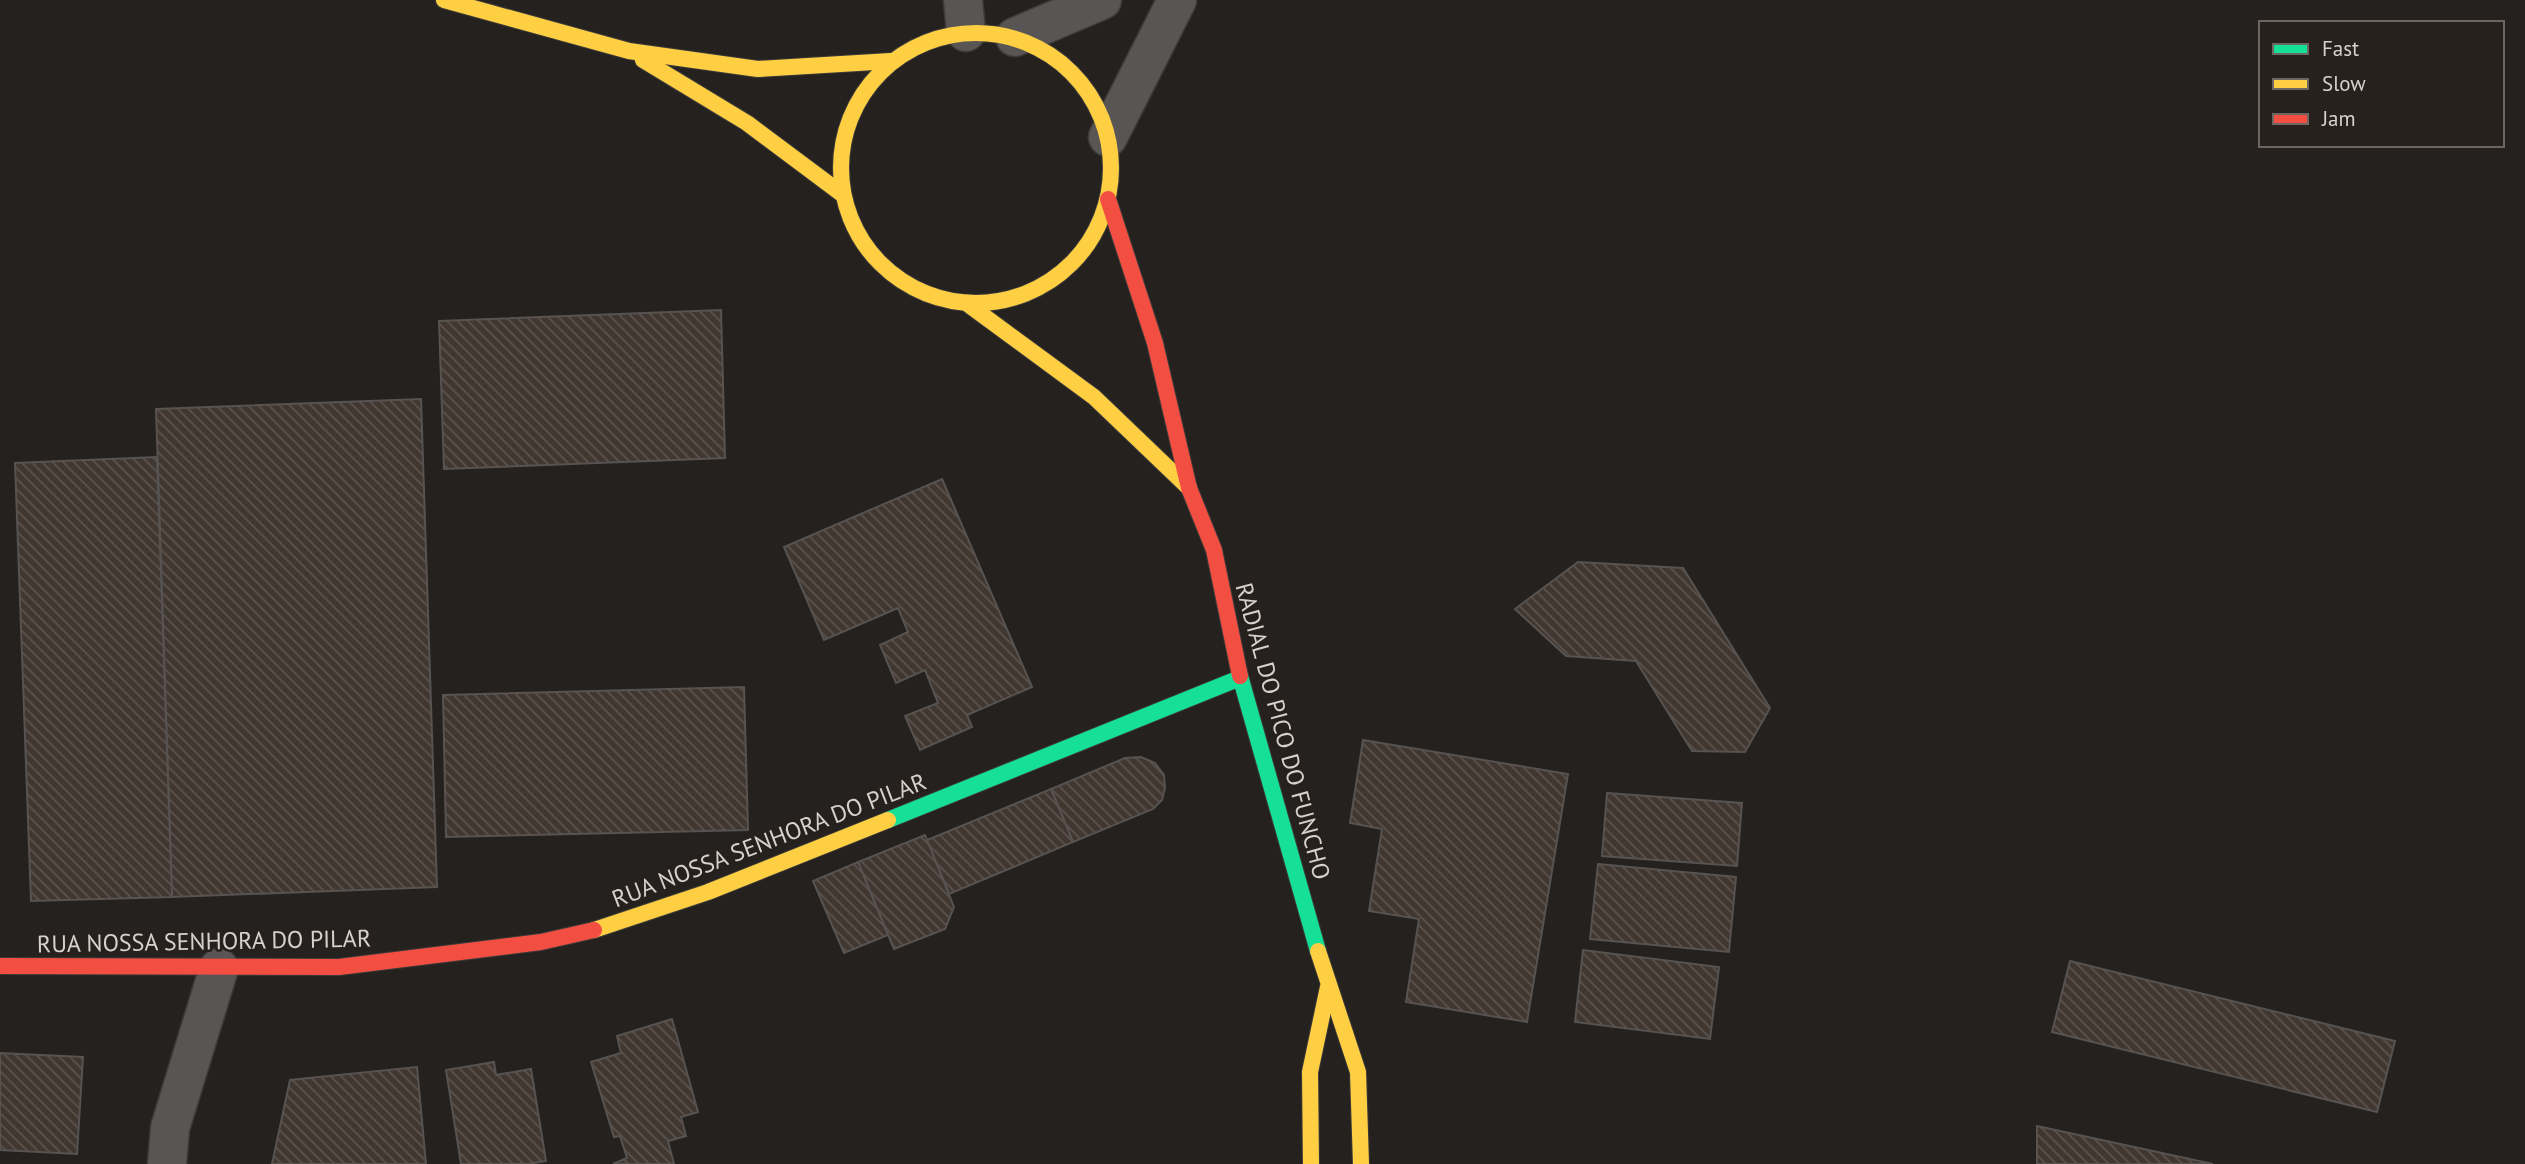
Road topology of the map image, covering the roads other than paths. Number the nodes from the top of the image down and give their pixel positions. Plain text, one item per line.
1 (444, 0) edge
2 (1102, 0) edge
3 (1177, 0) edge
4 (964, 16) edge
5 (1015, 37) junction
6 (629, 51) junction
7 (891, 61) junction
8 (1108, 137) junction
9 (842, 194) junction
10 (1108, 198) junction
11 (969, 304) junction
12 (1189, 488) junction
13 (1240, 678) junction
14 (0, 967) edge
15 (219, 968) junction
16 (1328, 987) junction
17 (167, 1164) edge
18 (1311, 1164) edge
19 (1361, 1164) edge

1 - 6 street
2 - 5 street
3 - 8 street
4 - 5 street
4 - 7 street
5 - 8 street
6 - 7 street
6 - 9 street
7 - 9 street
8 - 10 street
9 - 11 street
10 - 11 street
10 - 12 street, RADIAL DO PICO DO FUNCHO
11 - 12 street, RADIAL DO PICO DO FUNCHO
12 - 13 street, RADIAL DO PICO DO FUNCHO
13 - 15 street, RUA NOSSA SENHORA DO PILAR
13 - 16 street, RADIAL DO PICO DO FUNCHO
14 - 15 street, RUA NOSSA SENHORA DO PILAR
15 - 17 street
16 - 18 street
16 - 19 street, RADIAL DO PICO DO FUNCHO

